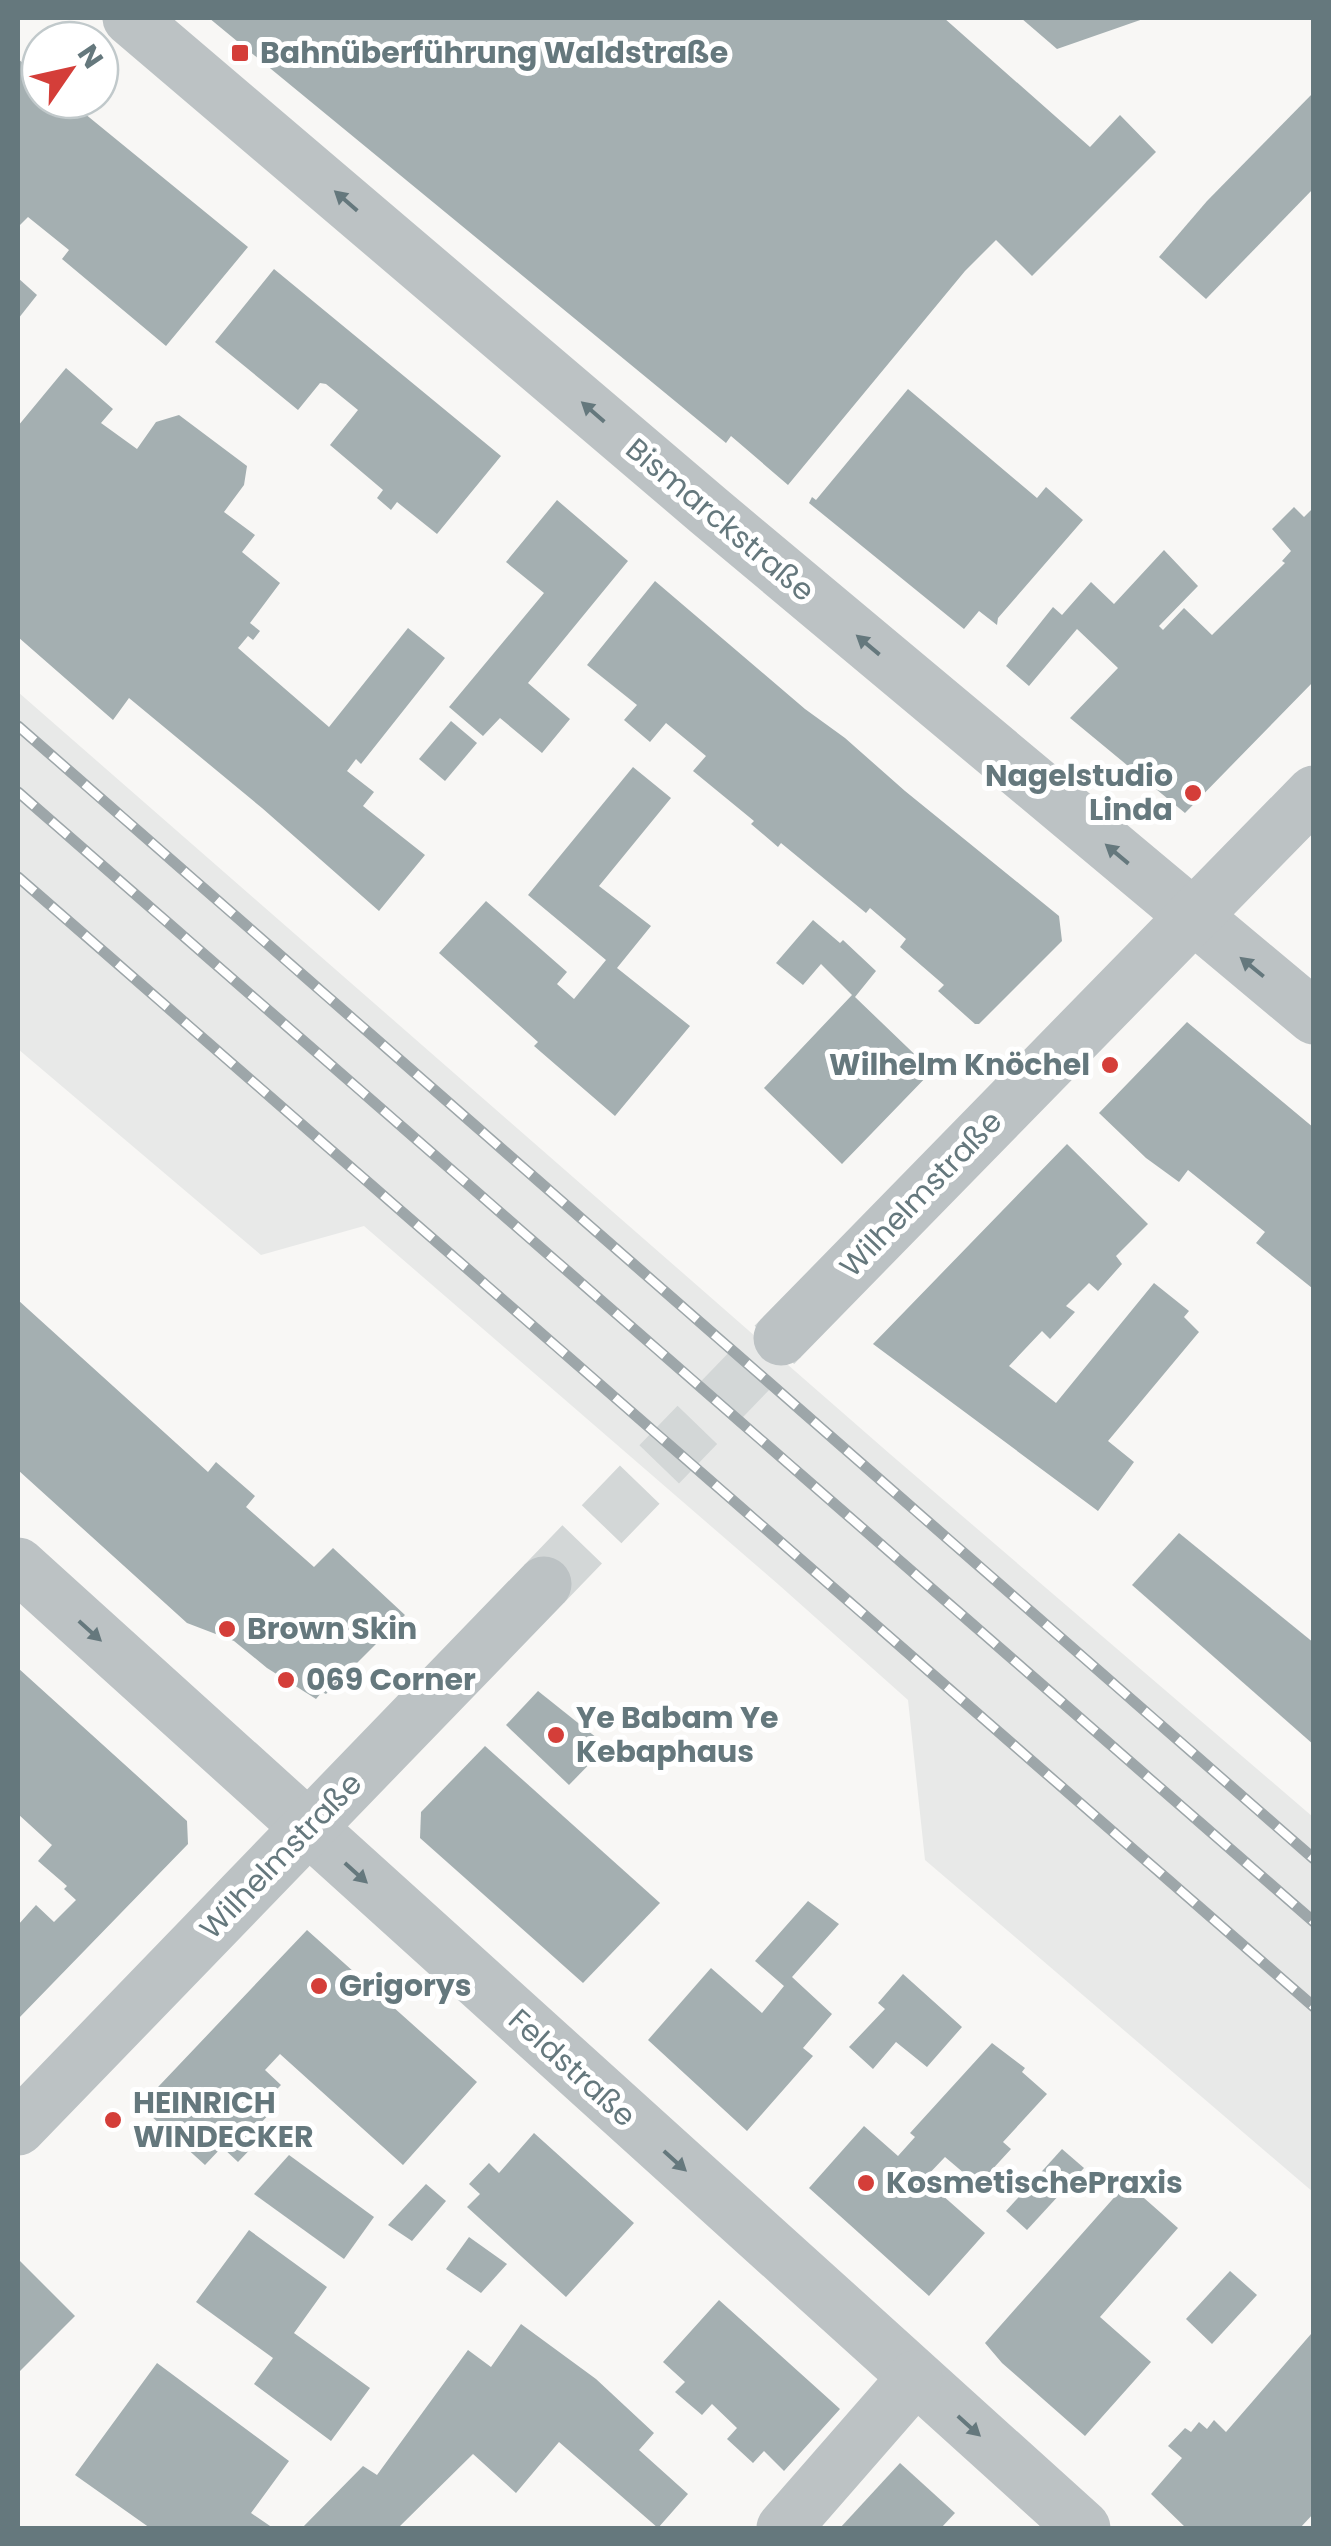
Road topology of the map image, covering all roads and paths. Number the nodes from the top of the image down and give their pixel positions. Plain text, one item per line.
1 (130, 18) edge
2 (1314, 793) edge
3 (1191, 917) junction
4 (1314, 1017) edge
5 (781, 1338) tunnel mouth
6 (18, 1565) edge
7 (544, 1584) tunnel mouth
8 (308, 1829) junction
9 (18, 2128) edge
10 (915, 2378) junction
11 (784, 2528) edge
12 (1083, 2528) edge

3 -> 1 street, Bismarckstraße
2 - 3 street, Wilhelmstraße
4 -> 3 street, Bismarckstraße
3 - 5 street, Wilhelmstraße
6 -> 8 street, Feldstraße
7 - 8 street, Wilhelmstraße
8 - 9 street, Wilhelmstraße
8 -> 10 street, Feldstraße
10 - 11 street
10 -> 12 street, Feldstraße

